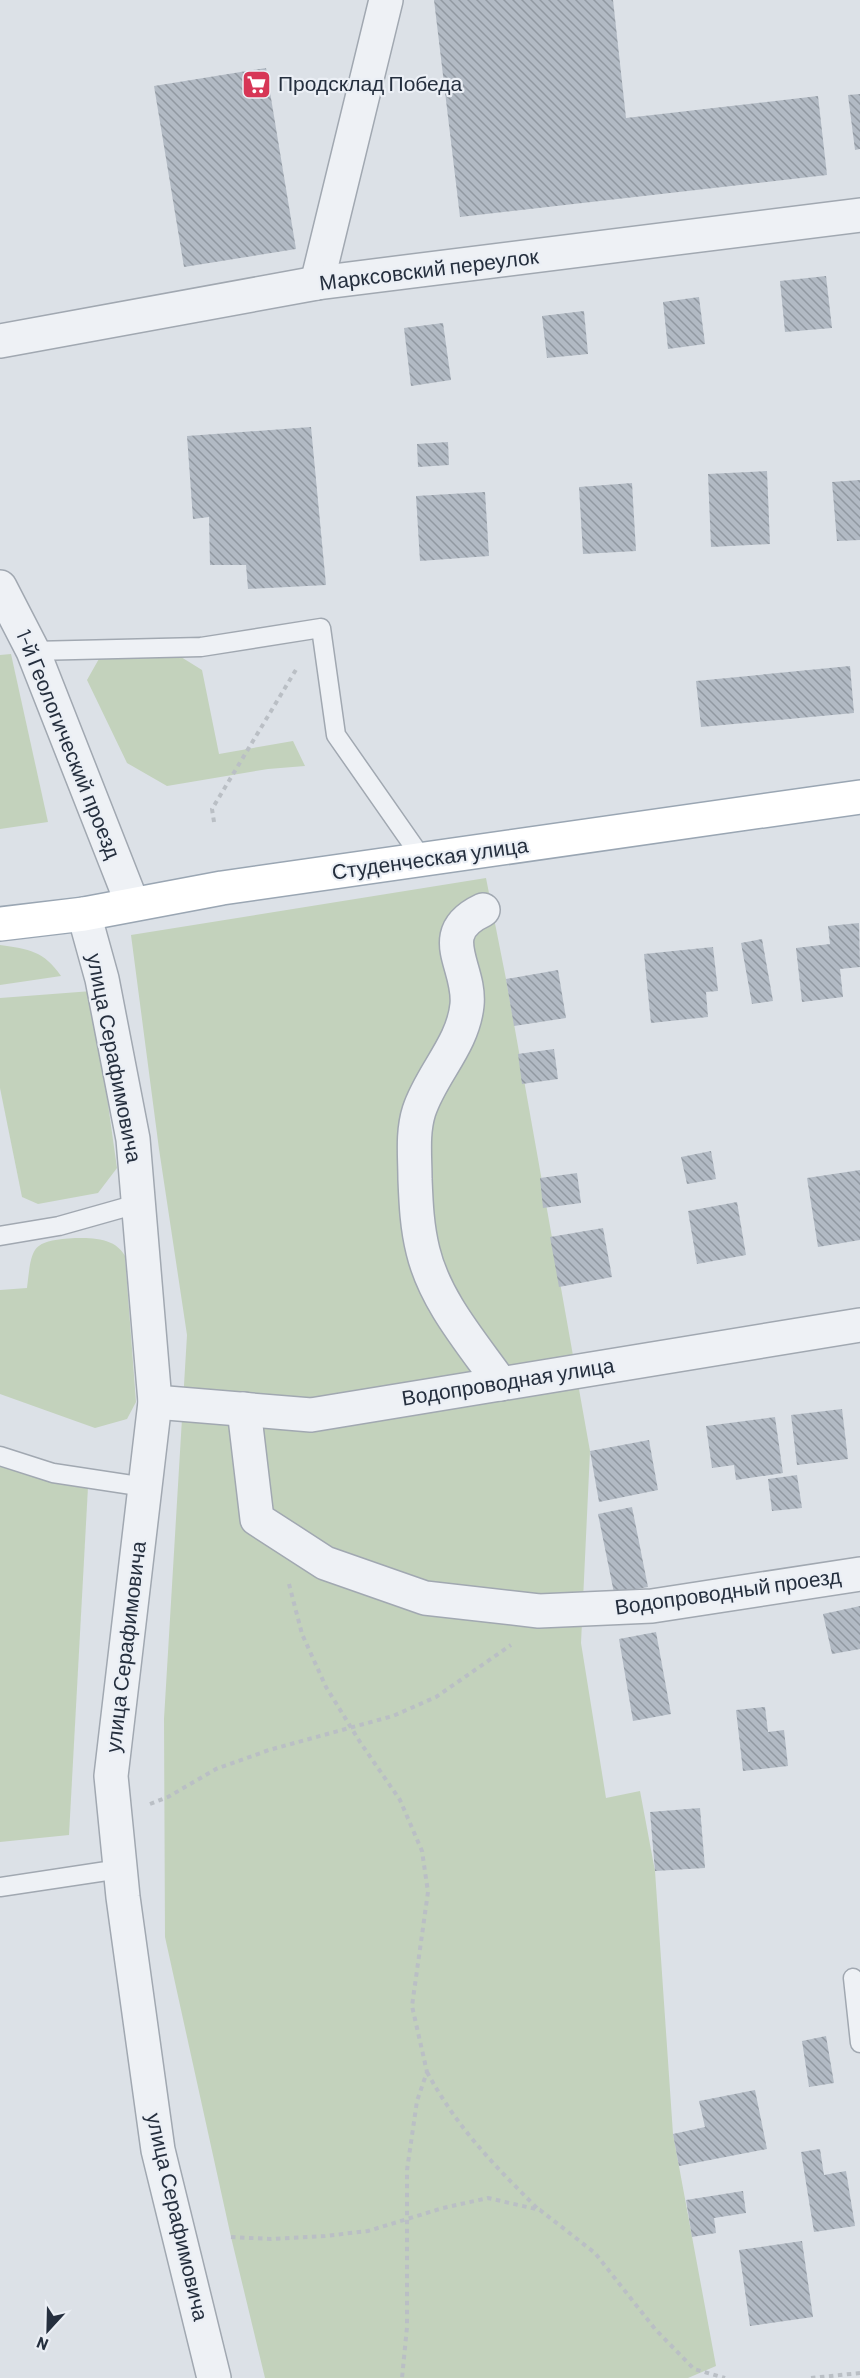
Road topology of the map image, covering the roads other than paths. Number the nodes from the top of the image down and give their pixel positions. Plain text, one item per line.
1 (386, 0) edge
2 (860, 215) edge
3 (317, 284) junction
4 (0, 341) edge
5 (0, 587) edge
6 (33, 651) junction
7 (860, 797) edge
8 (424, 861) junction
9 (132, 903) junction
10 (483, 910) dead end
11 (84, 914) junction
12 (0, 924) edge
13 (137, 1204) junction
14 (0, 1236) edge
15 (860, 1325) edge
16 (501, 1384) junction
17 (155, 1402) junction
18 (244, 1409) junction
19 (0, 1456) edge
20 (145, 1487) junction
21 (860, 1574) edge
22 (120, 1869) junction
23 (0, 1887) edge
24 (853, 1978) dead end
25 (860, 2043) edge
26 (214, 2378) edge

1 - 3 street
2 - 3 street, Марксовский переулок
3 - 4 street, Марксовский переулок
5 - 6 street, 1-й Геологический проезд
6 - 8 lane
6 - 9 street, 1-й Геологический проезд
7 - 8 main road, Студенческая улица
8 - 9 main road, Студенческая улица
9 - 11 main road, Студенческая улица
10 - 16 street
11 - 12 main road, Студенческая улица
11 - 13 street, улица Серафимовича
13 - 14 lane
13 - 17 street, улица Серафимовича
15 - 16 street, Водопроводная улица
16 - 18 street, Водопроводная улица
17 - 18 street, Водопроводная улица
17 - 20 street, улица Серафимовича
18 - 21 street, Водопроводный проезд
19 - 20 lane
20 - 22 street, улица Серафимовича
22 - 23 lane
22 - 26 street, улица Серафимовича
24 - 25 lane

